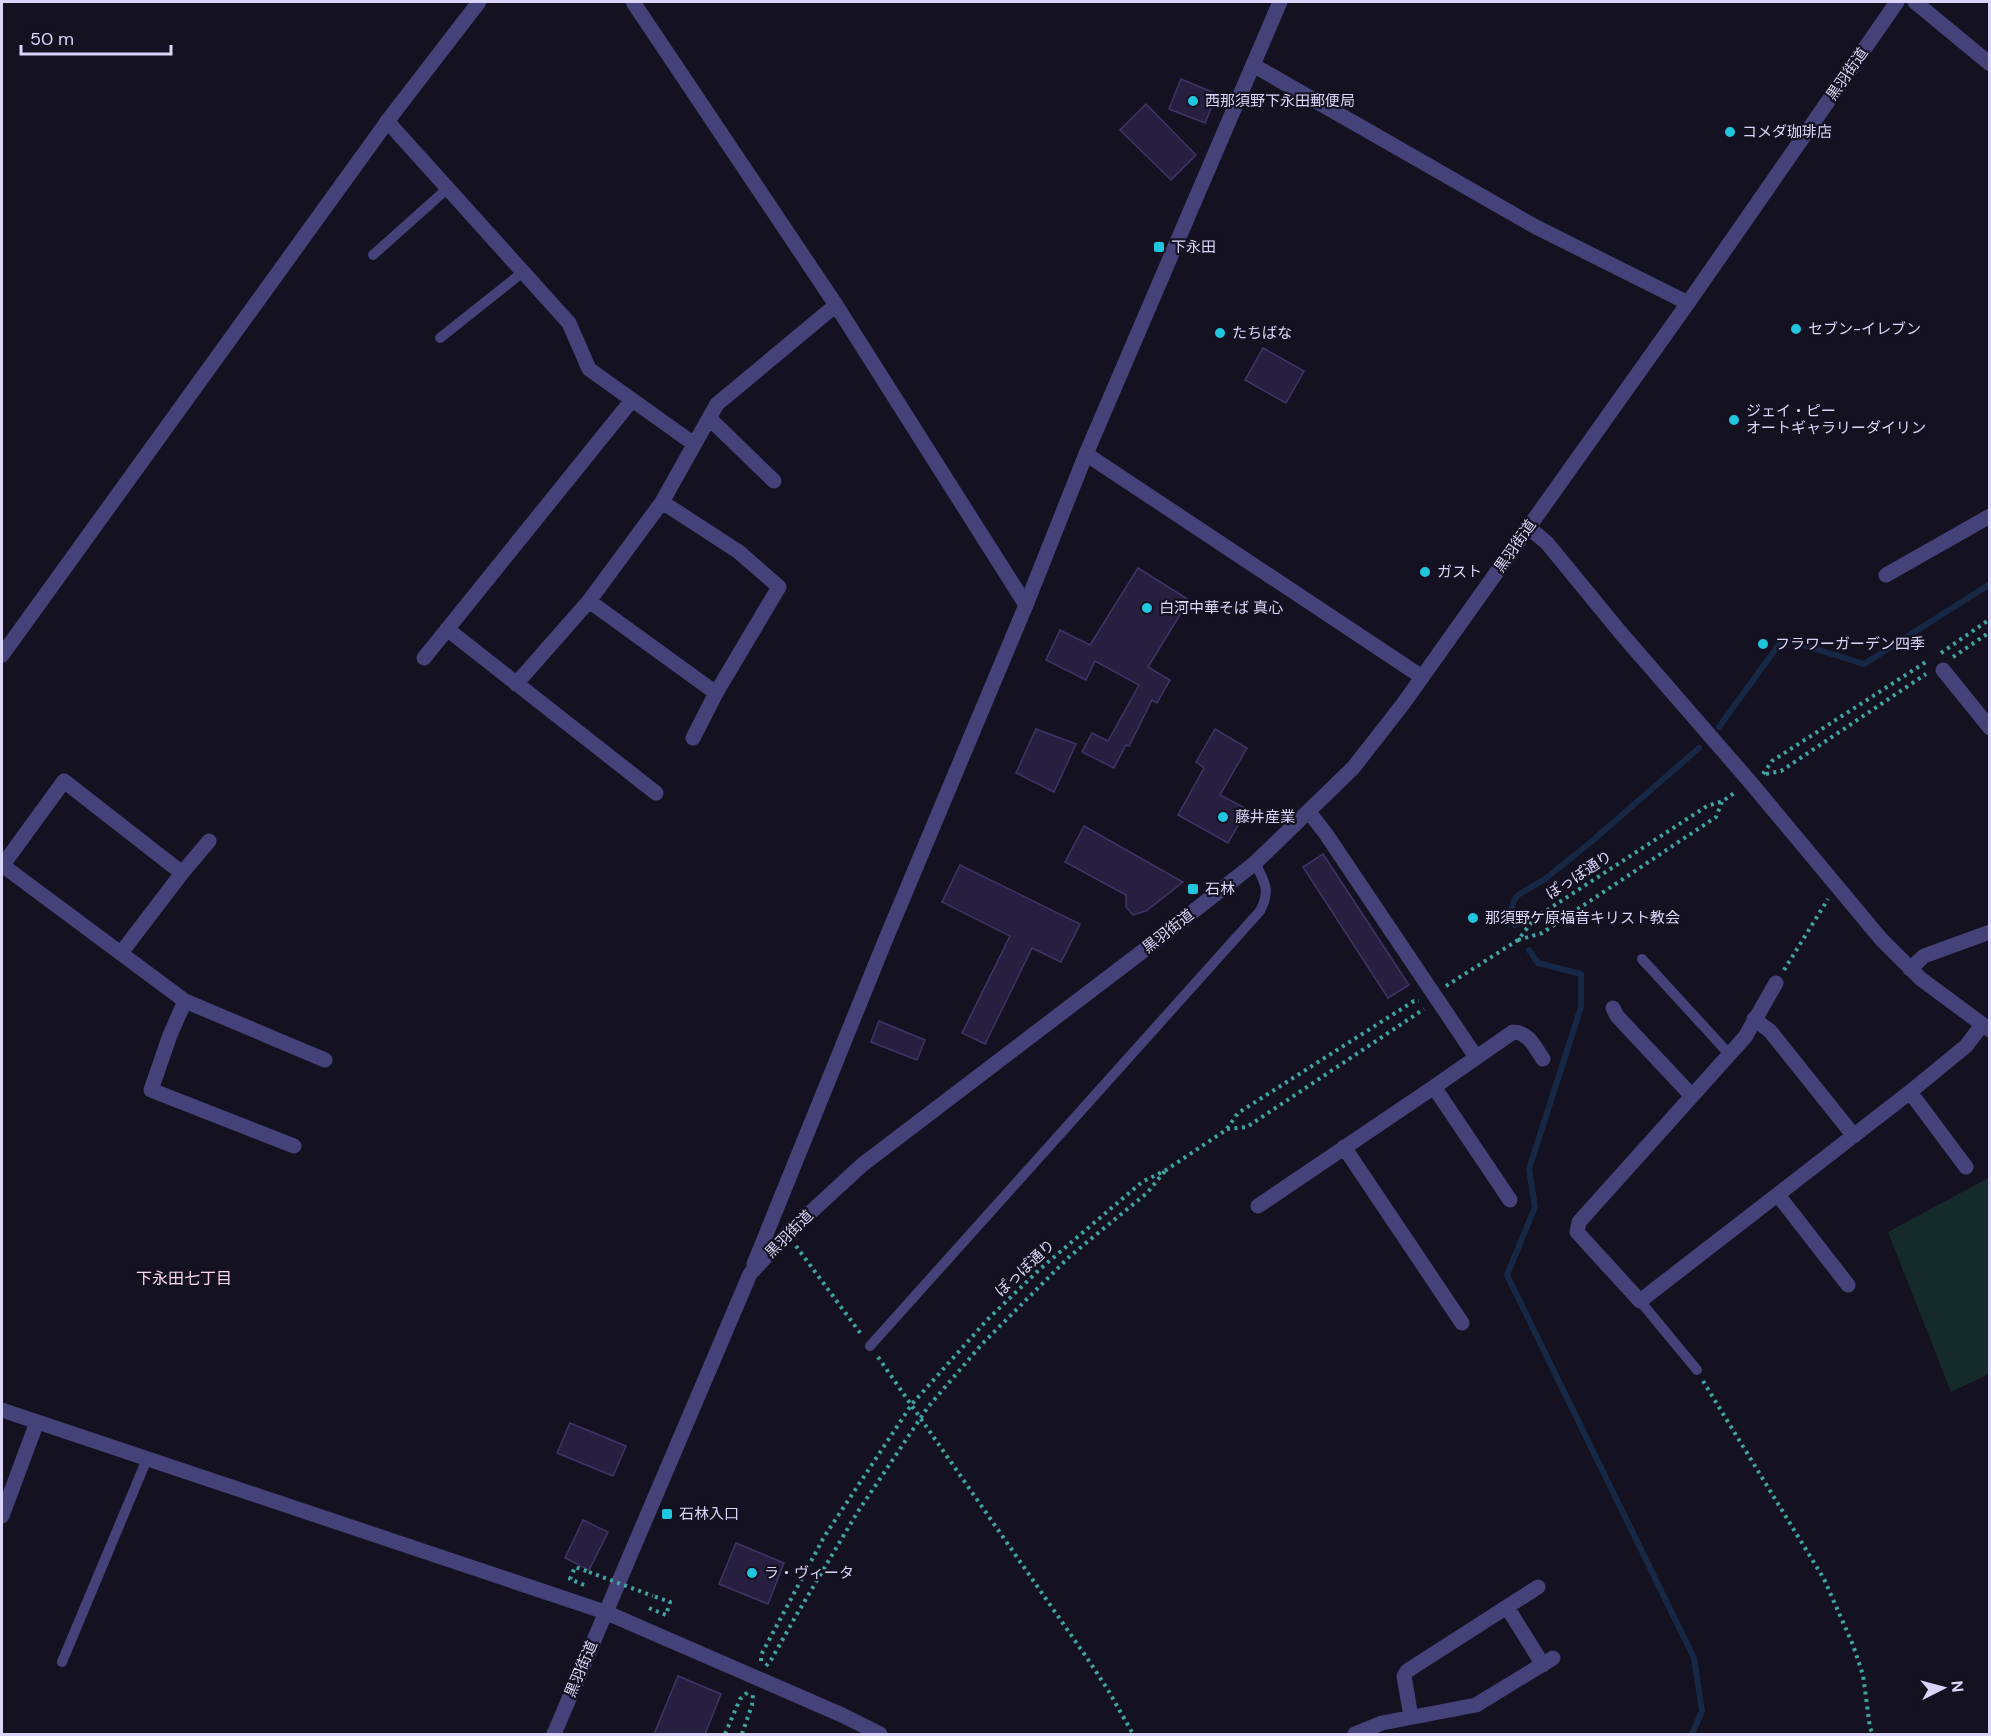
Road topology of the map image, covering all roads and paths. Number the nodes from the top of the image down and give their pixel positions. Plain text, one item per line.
1 (478, 2) edge
2 (633, 2) edge
3 (1280, 2) edge
4 (1897, 2) edge
5 (1915, 2) edge
6 (1989, 64) edge
7 (1253, 65) junction
8 (387, 121) junction
9 (448, 189) junction
10 (373, 255) dead end
11 (523, 272) junction
12 (1688, 303) junction
13 (836, 305) junction
14 (440, 339) dead end
15 (632, 400) junction
16 (709, 418) junction
17 (694, 444) junction
18 (1086, 454) junction
19 (774, 481) dead end
20 (662, 502) junction
21 (1989, 516) edge
22 (1528, 527) junction
23 (1886, 575) dead end
24 (589, 601) junction
25 (1026, 605) junction
26 (1989, 619) edge
27 (447, 629) junction
28 (1989, 632) edge
29 (2, 654) edge
30 (424, 658) dead end
31 (1941, 667) junction
32 (1422, 677) junction
33 (516, 684) junction
34 (716, 693) junction
35 (1989, 728) edge
36 (693, 738) dead end
37 (1738, 791) dead end
38 (656, 793) dead end
39 (1723, 801) junction
40 (1309, 812) junction
41 (209, 841) dead end
42 (1255, 863) junction
43 (2, 865) edge
44 (182, 873) junction
45 (1835, 886) junction
46 (1989, 932) edge
47 (1518, 940) junction
48 (121, 953) junction
49 (1642, 959) dead end
50 (1910, 969) junction
51 (1776, 983) joint
52 (1442, 989) dead end
53 (185, 1001) junction
54 (1613, 1008) dead end
55 (1754, 1019) junction
56 (1986, 1027) edge
57 (1730, 1055) junction
58 (1476, 1057) junction
59 (1543, 1059) dead end
60 (325, 1060) dead end
61 (1434, 1087) junction
62 (1910, 1092) junction
63 (1692, 1096) junction
64 (1226, 1130) junction
65 (1854, 1136) junction
66 (294, 1146) dead end
67 (1344, 1147) junction
68 (1966, 1167) dead end
69 (1166, 1170) junction
70 (1778, 1195) junction
71 (1510, 1200) dead end
72 (1258, 1206) dead end
73 (787, 1234) junction
74 (750, 1274) junction
75 (1848, 1285) dead end
76 (1640, 1301) junction
77 (1462, 1323) dead end
78 (870, 1346) junction
79 (1696, 1370) joint
80 (912, 1404) junction
81 (2, 1410) edge
82 (921, 1417) junction
83 (38, 1422) junction
84 (147, 1460) junction
85 (2, 1516) edge
86 (585, 1585) dead end
87 (1538, 1587) dead end
88 (1507, 1607) junction
89 (649, 1608) dead end
90 (605, 1611) junction
91 (62, 1662) dead end
92 (1412, 1718) junction
93 (554, 1734) edge
94 (725, 1734) edge
95 (742, 1734) edge
96 (880, 1734) edge
97 (1133, 1734) edge
98 (1355, 1734) edge
99 (1873, 1734) edge

1 - 8 street
2 - 13 street
3 - 7 street
4 - 12 street, 黒羽街道
5 - 6 street
7 - 12 street
7 - 18 street
8 - 9 street
8 - 29 street
9 - 10 lane
9 - 11 street
11 - 14 lane
11 - 15 street
12 - 22 street, 黒羽街道
13 - 16 street
13 - 25 street
15 - 17 street
15 - 27 street
16 - 17 street
16 - 19 street
17 - 20 street
18 - 25 street
18 - 32 street
20 - 24 street
20 - 34 street
21 - 23 street
22 - 32 street, 黒羽街道
22 - 45 street
24 - 33 street
24 - 34 street
25 - 74 street
26 - 31 path
27 - 30 street
27 - 33 street
28 - 31 path
31 - 35 street
32 - 40 street, 黒羽街道
33 - 38 street
34 - 36 street
37 - 39 path, ぽっぽ通り
39 - 47 path, ぽっぽ通り
39 - 47 path
40 - 42 street, 黒羽街道
40 - 58 street
41 - 44 street
42 - 73 street, 黒羽街道
42 - 78 lane
43 - 44 street
43 - 48 street
44 - 48 street
45 - 50 street
45 - 51 path
46 - 50 street
47 - 52 path, ぽっぽ通り
48 - 53 street
49 - 57 lane
50 - 56 street
51 - 55 street
53 - 60 street
53 - 66 street
54 - 63 street
55 - 57 street
55 - 65 street
56 - 62 street
57 - 63 street
58 - 59 street
58 - 61 street
61 - 67 street
61 - 71 street
62 - 65 street
62 - 68 street
63 - 76 street
64 - 64 path, ぽっぽ通り
64 - 69 path, ぽっぽ通り
65 - 70 street
67 - 72 street
67 - 77 street
69 - 80 path, ぽっぽ通り
69 - 82 path
70 - 75 street
70 - 76 street
73 - 74 street, 黒羽街道
73 - 78 path
74 - 90 street, 黒羽街道
76 - 79 lane
78 - 80 path
79 - 99 path
80 - 82 path
80 - 82 path, ぽっぽ通り
81 - 83 street
82 - 97 path
83 - 84 street
83 - 85 street
84 - 90 street
84 - 91 lane
86 - 89 path, bridge
87 - 88 street
88 - 92 street
88 - 92 street
90 - 93 street, 黒羽街道
90 - 96 street
92 - 98 street
94 - 95 path

